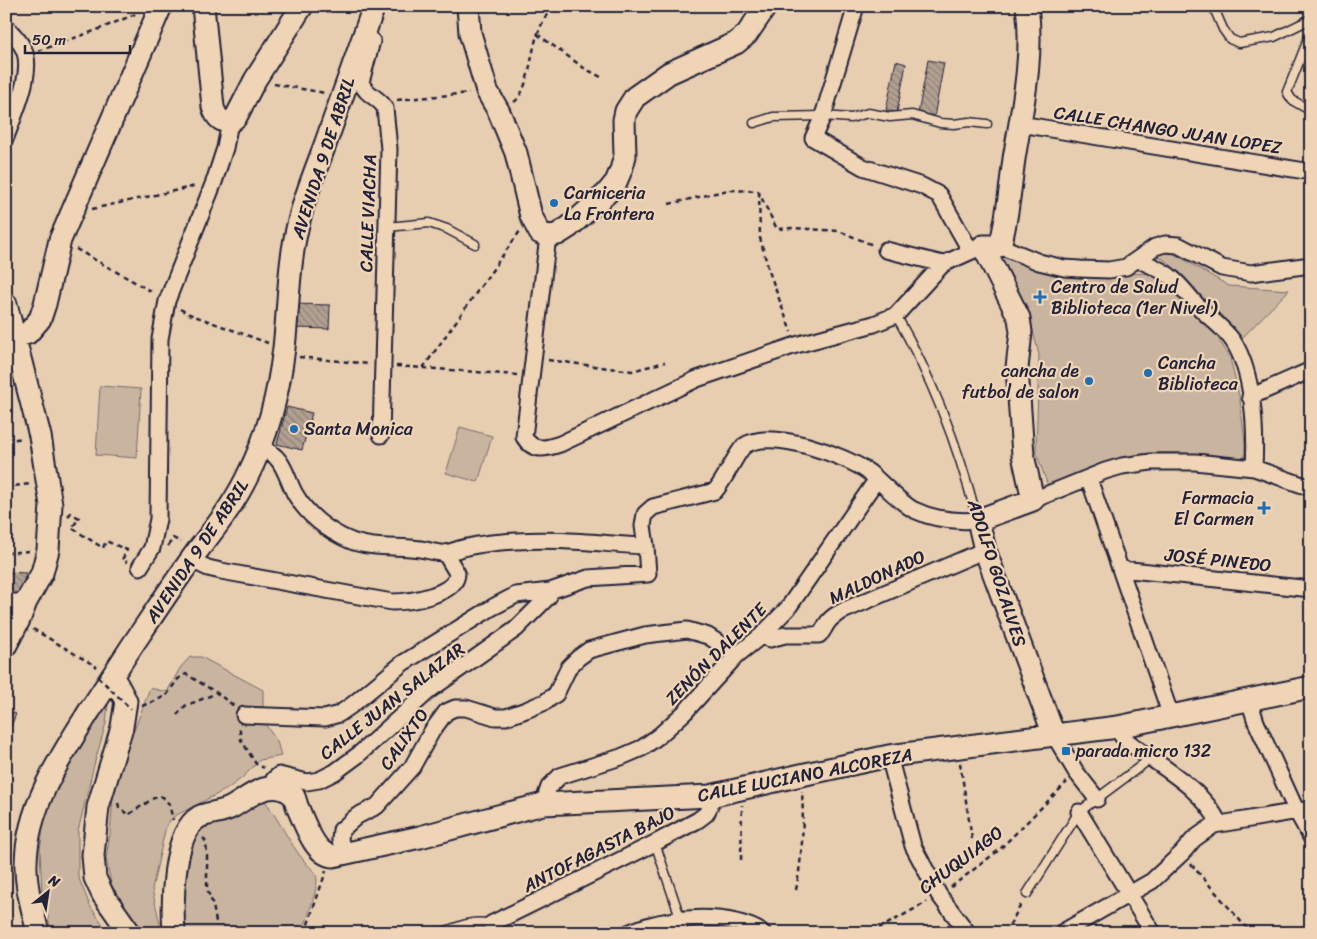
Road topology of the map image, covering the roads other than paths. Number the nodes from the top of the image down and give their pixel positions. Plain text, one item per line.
1 (161, 6) edge
2 (203, 6) edge
3 (302, 6) edge
4 (374, 6) edge
5 (382, 6) edge
6 (468, 6) edge
7 (766, 6) edge
8 (856, 6) edge
9 (1027, 6) edge
10 (1212, 6) edge
11 (1311, 19) edge
12 (6, 27) edge
13 (1311, 32) edge
14 (1311, 111) edge
15 (824, 116) junction
16 (230, 122) junction
17 (754, 123) dead end
18 (987, 124) dead end
19 (1020, 124) junction
20 (6, 137) edge
21 (1311, 172) edge
22 (387, 227) junction
23 (548, 236) junction
24 (475, 244) dead end
25 (984, 247) junction
26 (886, 250) road end
27 (1139, 260) junction
28 (943, 264) junction
29 (1311, 265) edge
30 (6, 304) edge
31 (896, 315) junction
32 (15, 337) junction
33 (1311, 370) edge
34 (1250, 397) junction
35 (381, 435) dead end
36 (261, 448) junction
37 (1254, 468) junction
38 (877, 479) junction
39 (1089, 479) junction
40 (1311, 488) edge
41 (1033, 500) junction
42 (978, 520) junction
43 (646, 546) junction
44 (985, 550) junction
45 (445, 553) junction
46 (192, 560) junction
47 (140, 567) road end
48 (1121, 569) junction
49 (1311, 589) edge
50 (550, 591) junction
51 (17, 608) edge
52 (760, 636) junction
53 (6, 644) edge
54 (737, 655) junction
55 (105, 677) junction
56 (1311, 687) edge
57 (1249, 700) junction
58 (244, 715) road end
59 (1171, 716) junction
60 (1118, 727) junction
61 (1054, 736) junction
62 (890, 756) junction
63 (1150, 759) junction
64 (275, 781) junction
65 (710, 796) junction
66 (1097, 798) junction
67 (543, 804) junction
68 (1304, 810) edge
69 (1079, 812) junction
70 (1219, 822) junction
71 (1311, 837) edge
72 (655, 844) junction
73 (338, 855) junction
74 (1028, 894) road end
75 (1129, 894) junction
76 (491, 924) junction
77 (682, 926) edge
78 (38, 933) edge
79 (130, 933) edge
80 (174, 933) edge
81 (441, 933) edge
82 (506, 933) edge
83 (628, 933) edge
84 (763, 933) edge
85 (968, 933) edge
86 (1061, 933) edge
87 (1153, 933) edge

1 - 32 street
2 - 16 street
3 - 16 street
4 - 36 street, AVENIDA 9 DE ABRIL
5 - 22 street, CALLE VIACHA
6 - 23 street
7 - 23 street
8 - 15 street
9 - 19 street
10 - 11 lane
12 - 20 street
13 - 14 lane
15 - 17 lane
15 - 18 lane
15 - 25 street
16 - 47 street
19 - 21 street, CALLE CHANGO JUAN LOPEZ
19 - 25 street
22 - 24 lane
22 - 35 street, CALLE VIACHA
23 - 31 street
25 - 27 street
25 - 28 street
25 - 41 street
26 - 28 street
27 - 29 street
27 - 34 street
28 - 31 street
30 - 32 street
31 - 42 lane, ADOLFO GOZALVES
32 - 51 street
33 - 34 street
34 - 37 street
36 - 45 street
36 - 46 street, AVENIDA 9 DE ABRIL
37 - 39 street
37 - 40 street
38 - 42 street
38 - 43 street
38 - 52 street, ZENÓN DALENTE
39 - 41 street
39 - 48 street
41 - 42 street
42 - 44 street, ADOLFO GOZALVES
43 - 45 street
43 - 50 street
44 - 52 street, MALDONADO
44 - 61 street, ADOLFO GOZALVES
45 - 46 street
46 - 55 street, AVENIDA 9 DE ABRIL
48 - 49 street, JOSÉ PINEDO
48 - 59 street
50 - 58 street
50 - 64 street, CALLE JUAN SALAZAR
51 - 53 street
52 - 54 street, ZENÓN DALENTE
54 - 67 street, ZENÓN DALENTE
54 - 73 street, CALIXTO
55 - 78 street, AVENIDA 9 DE ABRIL
55 - 79 street
56 - 57 street, CALLE LUCIANO ALCOREZA
57 - 59 street, CALLE LUCIANO ALCOREZA
57 - 68 street
59 - 60 street, CALLE LUCIANO ALCOREZA
60 - 61 street, CALLE LUCIANO ALCOREZA
60 - 63 street
61 - 62 street, CALLE LUCIANO ALCOREZA
61 - 66 street, ADOLFO GOZALVES
62 - 65 street, CALLE LUCIANO ALCOREZA
62 - 85 street
63 - 66 lane
63 - 70 street
64 - 73 street
64 - 80 street
65 - 67 street, CALLE LUCIANO ALCOREZA
65 - 72 street, ANTOFAGASTA BAJO
66 - 69 lane
67 - 73 street, CALLE LUCIANO ALCOREZA
68 - 70 street
68 - 71 street
69 - 74 lane
69 - 75 street
70 - 75 street
72 - 76 street, ANTOFAGASTA BAJO
72 - 77 lane
75 - 86 street
75 - 87 street
76 - 81 lane
76 - 82 street
77 - 83 street
77 - 84 street

